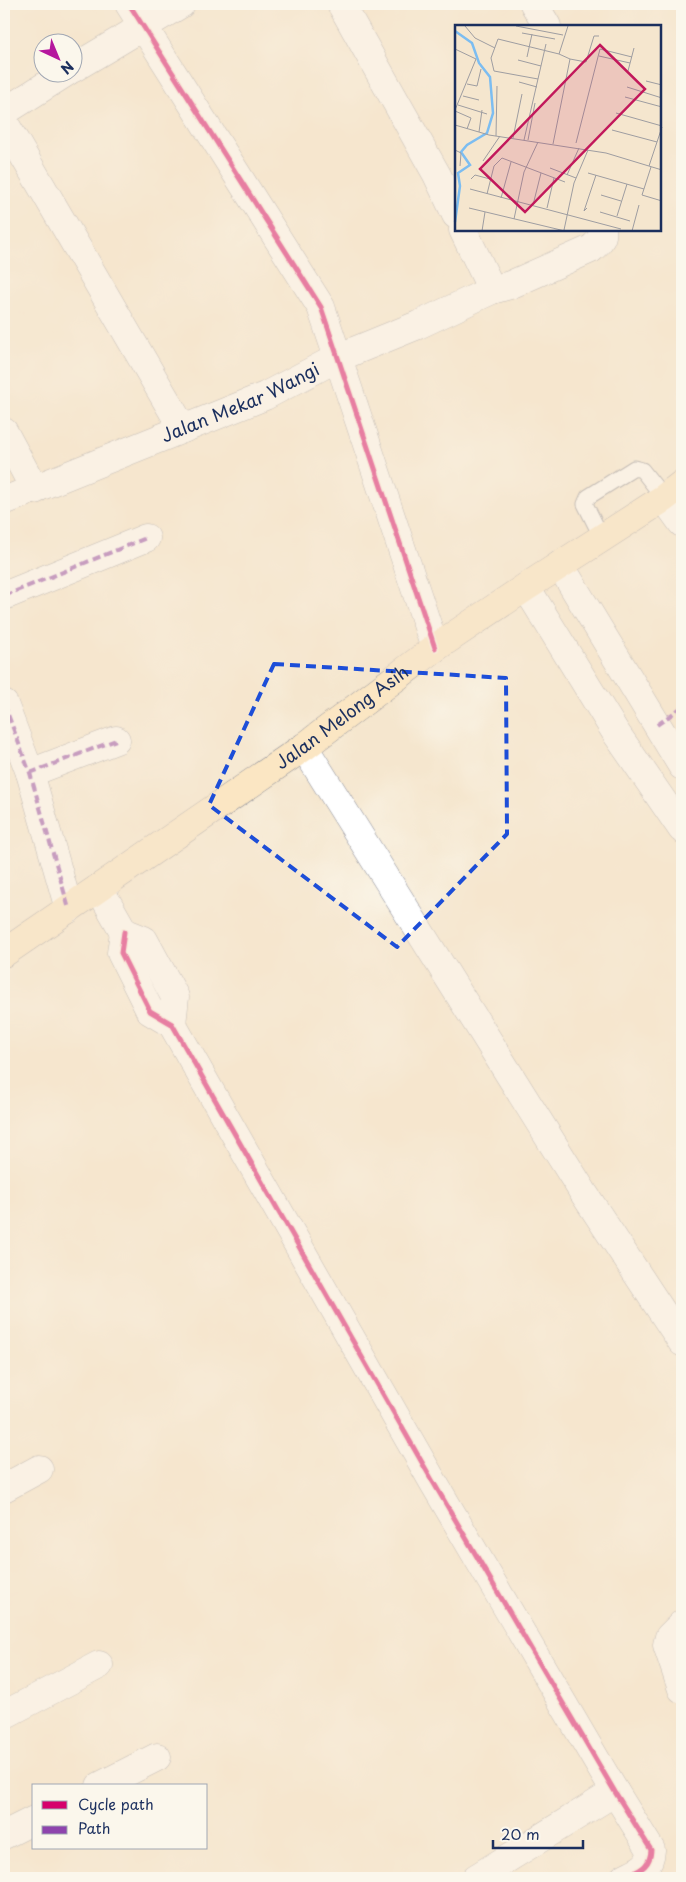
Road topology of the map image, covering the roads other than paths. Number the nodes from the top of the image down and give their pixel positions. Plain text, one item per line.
1 (181, 4) edge
2 (341, 4) edge
3 (534, 4) edge
4 (136, 15) edge
5 (546, 25) edge
6 (82, 61) edge
7 (51, 82) edge
8 (4, 112) edge
9 (4, 122) edge
10 (455, 213) edge
11 (463, 231) edge
12 (602, 232) edge
13 (492, 290) junction
14 (337, 358) junction
15 (183, 428) junction
16 (4, 432) edge
17 (35, 490) junction
18 (673, 491) edge
19 (4, 501) edge
20 (682, 522) edge
21 (146, 538) dead end
22 (602, 538) junction
23 (560, 565) junction
24 (526, 587) junction
25 (4, 596) edge
26 (435, 648) junction
27 (4, 704) edge
28 (116, 740) dead end
29 (304, 747) junction
30 (682, 766) edge
31 (30, 773) junction
32 (682, 829) edge
33 (99, 888) junction
34 (69, 909) junction
35 (4, 953) edge
36 (682, 1342) edge
37 (39, 1469) dead end
38 (4, 1488) edge
39 (682, 1624) edge
40 (99, 1665) dead end
41 (682, 1689) edge
42 (4, 1715) edge
43 (157, 1757) dead end
44 (104, 1784) edge
45 (615, 1792) junction
46 (32, 1821) edge
47 (4, 1835) edge
48 (476, 1878) edge
49 (624, 1878) edge

1 - 4 street
2 - 10 street
3 - 5 street
4 - 6 street
4 - 14 street
7 - 8 street
9 - 15 street
11 - 13 street
12 - 13 street, Jalan Mekar Wangi
13 - 14 street, Jalan Mekar Wangi
14 - 15 street, Jalan Mekar Wangi
14 - 26 street
15 - 17 street, Jalan Mekar Wangi
16 - 17 street
17 - 19 street, Jalan Mekar Wangi
18 - 20 street
18 - 22 main road, Jalan Melong Asih
18 - 22 lane
21 - 25 street
22 - 23 main road, Jalan Melong Asih
23 - 24 main road, Jalan Melong Asih
23 - 30 street
24 - 26 main road, Jalan Melong Asih
24 - 32 street
26 - 29 main road, Jalan Melong Asih
27 - 31 street
28 - 31 street
29 - 33 main road, Jalan Melong Asih
29 - 36 street
31 - 34 street
33 - 34 main road, Jalan Melong Asih
33 - 45 street
34 - 35 main road, Jalan Melong Asih
37 - 38 street
39 - 41 street
40 - 42 street
43 - 44 street
45 - 48 street
45 - 49 street
46 - 47 street

